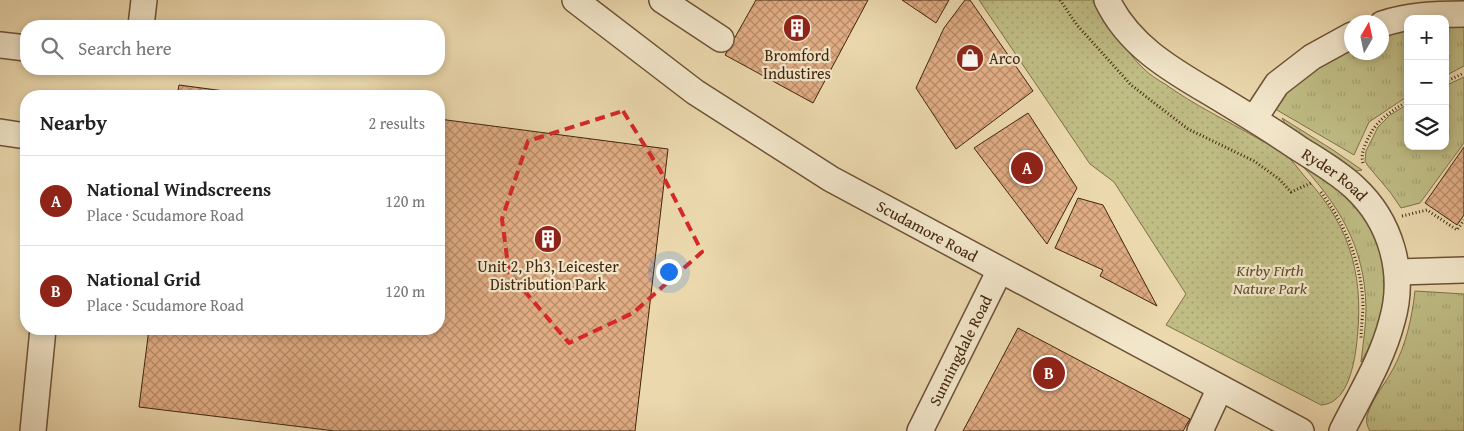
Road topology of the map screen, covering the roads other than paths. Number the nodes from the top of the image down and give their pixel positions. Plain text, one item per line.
1 (144, 0) edge
2 (575, 0) edge
3 (662, 0) edge
4 (1107, 0) edge
5 (604, 8) edge
6 (1464, 14) edge
7 (142, 20) edge
8 (1389, 22) edge
9 (721, 39) dead end
10 (1344, 39) edge
11 (0, 45) edge
12 (20, 47) edge
13 (1254, 119) junction
14 (0, 132) edge
15 (20, 135) edge
16 (1000, 270) junction
17 (1464, 270) edge
18 (1398, 272) junction
19 (43, 335) edge
20 (1220, 388) junction
21 (33, 431) edge
22 (920, 431) edge
23 (1200, 431) edge
24 (1301, 431) edge
25 (1342, 431) edge

1 - 7 street
2 - 5 street, Scudamore Road
3 - 9 street
4 - 13 street, Ryder Road
5 - 16 street, Scudamore Road
6 - 8 street
10 - 13 street
11 - 12 street
13 - 18 street, Ryder Road
14 - 15 street
16 - 20 street, Scudamore Road
16 - 22 street, Sunningdale Road
17 - 18 street
18 - 25 street, Ryder Road
19 - 21 street
20 - 23 street
20 - 24 street, Scudamore Road

